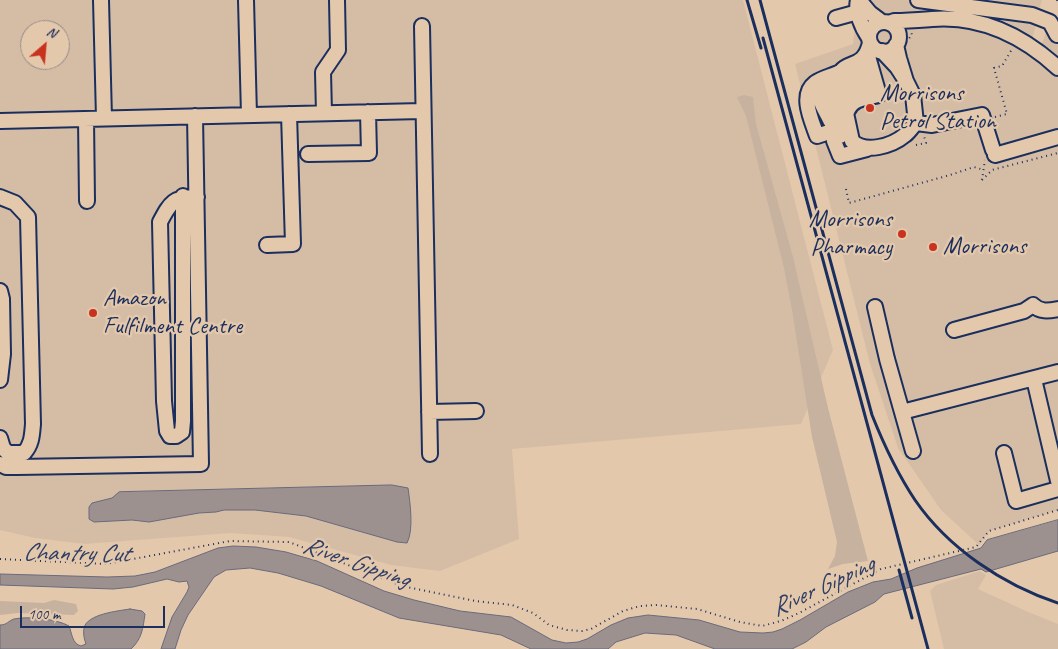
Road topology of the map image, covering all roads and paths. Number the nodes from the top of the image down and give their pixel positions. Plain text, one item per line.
1 (101, 0) edge
2 (246, 0) edge
3 (337, 0) edge
4 (918, 0) edge
5 (858, 4) edge
6 (836, 18) dead end
7 (922, 21) junction
8 (886, 23) junction
9 (422, 26) dead end
10 (1058, 35) edge
11 (1018, 37) junction
12 (902, 40) junction
13 (882, 51) junction
14 (1041, 52) junction
15 (1005, 62) dead end
16 (849, 63) junction
17 (1058, 68) edge
18 (906, 81) junction
19 (422, 111) junction
20 (848, 111) junction
21 (368, 112) junction
22 (324, 113) junction
23 (289, 114) junction
24 (249, 115) junction
25 (195, 116) junction
26 (104, 118) junction
27 (86, 119) junction
28 (0, 121) edge
29 (916, 123) junction
30 (1058, 138) edge
31 (852, 141) junction
32 (867, 149) junction
33 (1058, 153) edge
34 (308, 154) dead end
35 (984, 170) dead end
36 (982, 180) dead end
37 (846, 189) dead end
38 (190, 197) junction
39 (0, 198) edge
40 (88, 201) dead end
41 (267, 245) dead end
42 (0, 291) edge
43 (875, 307) dead end
44 (1058, 309) edge
45 (954, 330) dead end
46 (1058, 372) edge
47 (1034, 379) junction
48 (0, 380) edge
49 (476, 411) dead end
50 (428, 412) junction
51 (902, 412) junction
52 (0, 438) edge
53 (913, 451) dead end
54 (1004, 453) dead end
55 (430, 454) dead end
56 (0, 464) edge
57 (1058, 481) edge
58 (1058, 489) edge
59 (1058, 510) edge
60 (0, 559) edge

1 - 26 street
2 - 24 street
3 - 22 street
4 - 10 street
5 - 6 street
5 - 8 street
5 - 16 street
7 - 8 street
7 - 11 street
7 - 12 street
8 - 12 street
8 - 16 street
9 - 19 street
10 - 14 street
11 - 14 street
11 - 15 path
12 - 13 street
12 - 18 street
13 - 16 street
13 - 18 street
14 - 17 street
16 - 20 street
16 - 20 street
16 - 20 street
16 - 20 street
18 - 29 street
19 - 21 street
19 - 50 street
20 - 31 street
20 - 31 street
20 - 32 street
21 - 22 street
21 - 34 street
22 - 23 street
23 - 24 street
23 - 41 street
24 - 25 street
25 - 26 street
25 - 38 street
26 - 27 street
27 - 28 street
27 - 40 street
29 - 30 street
29 - 32 street
31 - 32 street
33 - 36 path
35 - 37 path
38 - 38 street
38 - 56 street
39 - 52 street
42 - 48 street
43 - 51 street
44 - 45 street
46 - 47 street
47 - 51 street
47 - 57 street
49 - 50 street
50 - 55 street
51 - 53 street
54 - 58 street
59 - 60 path

